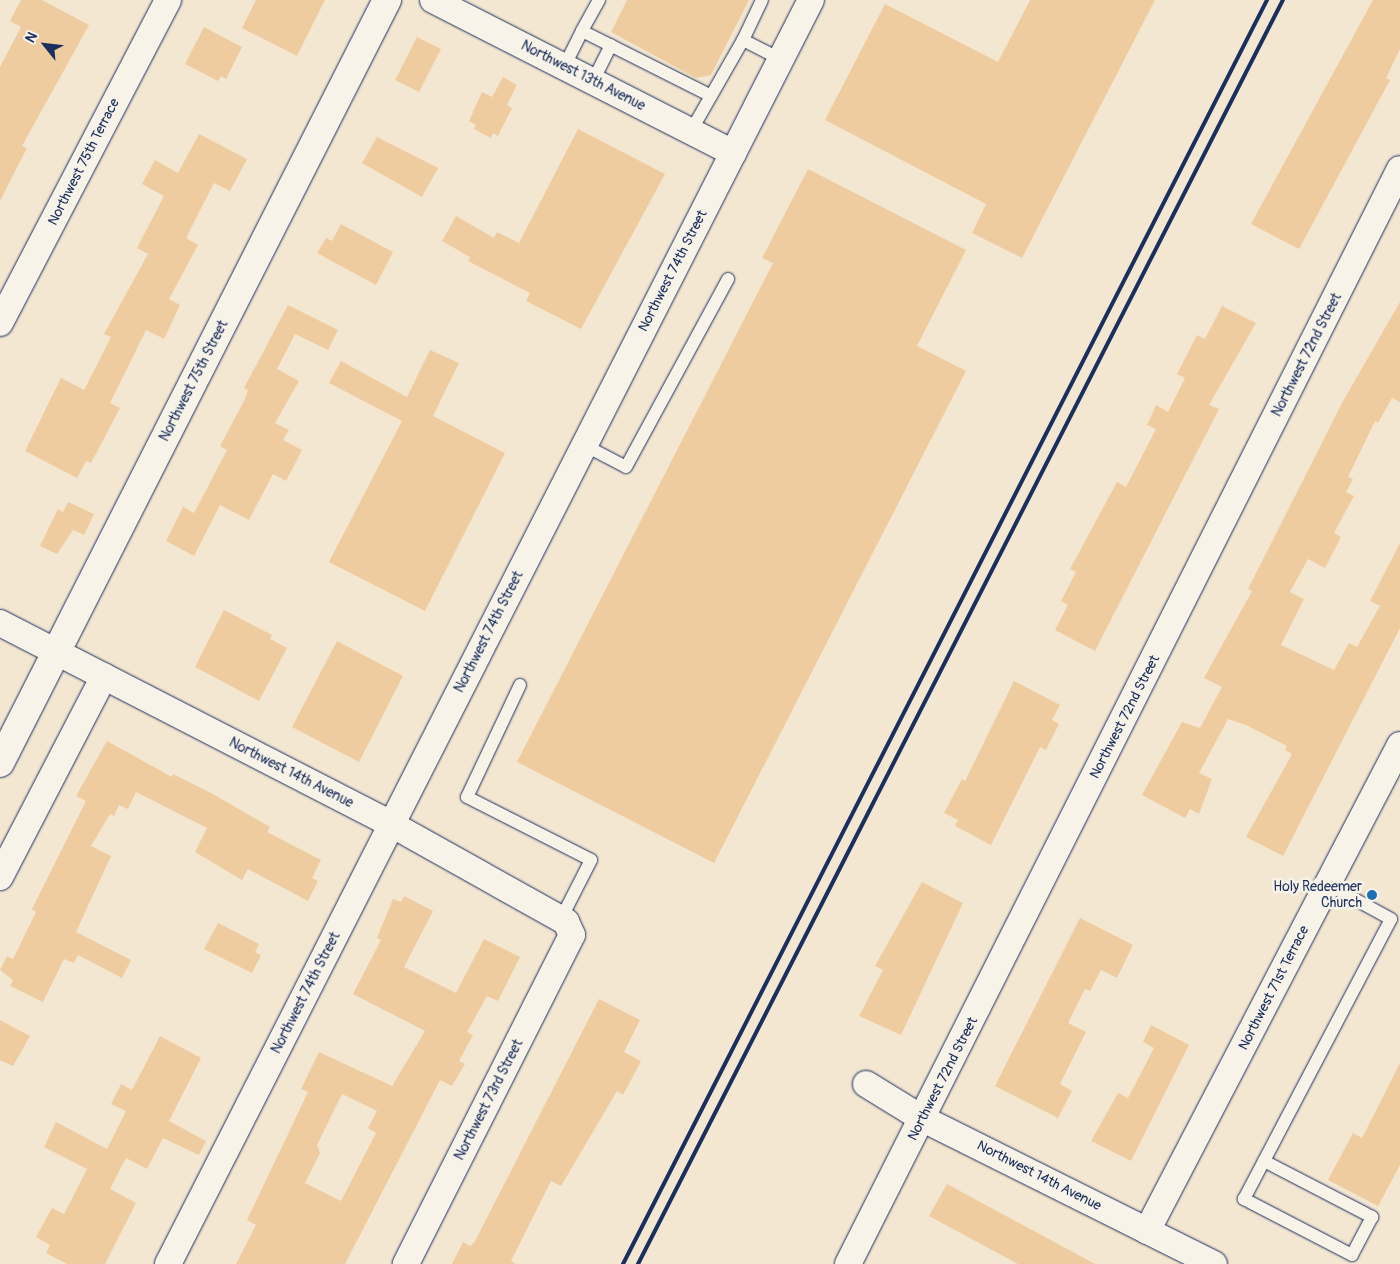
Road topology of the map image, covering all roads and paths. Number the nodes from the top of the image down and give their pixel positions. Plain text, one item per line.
1 (168, 0) edge
2 (387, 0) edge
3 (433, 0) edge
4 (599, 0) edge
5 (762, 0) edge
6 (811, 0) edge
7 (582, 31) junction
8 (742, 40) junction
9 (611, 45) junction
10 (780, 59) junction
11 (564, 67) junction
12 (593, 81) junction
13 (710, 96) junction
14 (691, 131) junction
15 (733, 153) junction
16 (1400, 169) edge
17 (728, 279) dead end
18 (0, 323) edge
19 (584, 445) junction
20 (0, 623) edge
21 (57, 652) junction
22 (104, 676) junction
23 (520, 685) dead end
24 (1400, 745) edge
25 (0, 762) edge
26 (391, 824) junction
27 (0, 877) edge
28 (1327, 884) junction
29 (566, 927) junction
30 (866, 1084) dead end
31 (923, 1118) junction
32 (1264, 1161) junction
33 (1147, 1231) junction
34 (168, 1264) edge
35 (406, 1264) edge
36 (848, 1264) edge
37 (1214, 1264) edge

1 - 18 street, Northwest 75th Terrace
2 - 21 street, Northwest 75th Street
3 - 11 street, Northwest 13th Avenue
4 - 7 lane
5 - 8 lane
6 - 10 street, Northwest 74th Street
7 - 9 lane
7 - 11 lane
8 - 10 lane
8 - 13 lane
9 - 12 lane
9 - 13 lane
10 - 15 street, Northwest 74th Street
11 - 12 street, Northwest 13th Avenue
12 - 14 street, Northwest 13th Avenue
13 - 14 lane
14 - 15 street, Northwest 13th Avenue
15 - 19 street, Northwest 74th Street
16 - 31 street, Northwest 72nd Street
17 - 19 lane
19 - 26 street, Northwest 74th Street
20 - 21 street, Northwest 14th Avenue
21 - 22 street, Northwest 14th Avenue
21 - 25 street, Northwest 75th Street
22 - 26 street, Northwest 14th Avenue
22 - 27 street
23 - 29 lane
24 - 28 street, Northwest 71st Terrace
26 - 29 street, Northwest 14th Avenue
26 - 34 street, Northwest 74th Street
28 - 32 lane
28 - 33 street, Northwest 71st Terrace
29 - 35 street, Northwest 73rd Street
30 - 31 street, Northwest 14th Avenue
31 - 33 street, Northwest 14th Avenue
31 - 36 street, Northwest 72nd Street
32 - 32 lane
33 - 37 street, Northwest 14th Avenue

